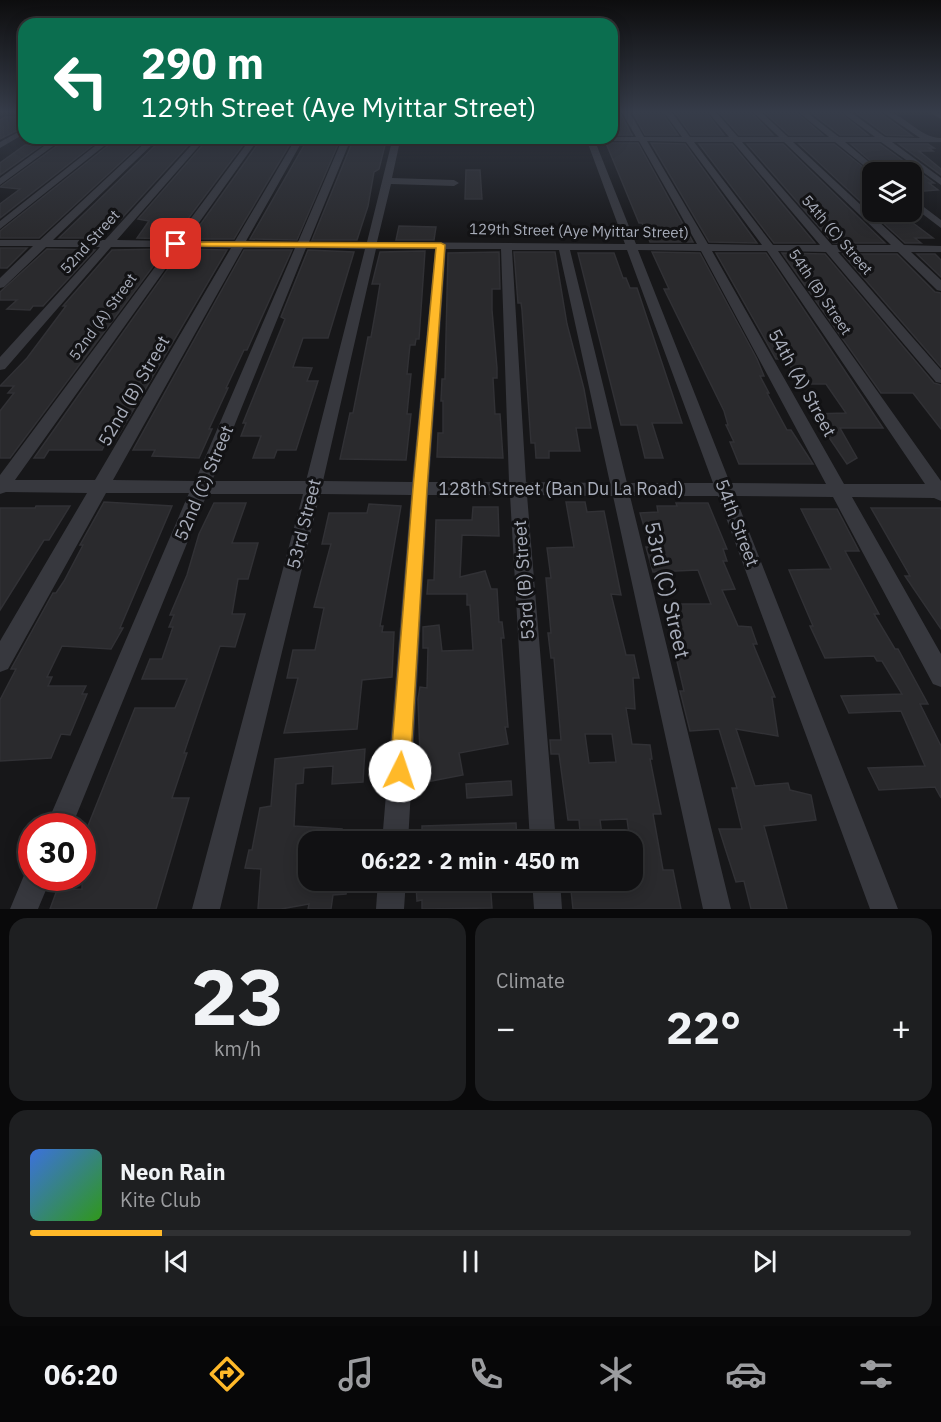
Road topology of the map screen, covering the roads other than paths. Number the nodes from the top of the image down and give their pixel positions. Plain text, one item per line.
1 (39, 153) edge
2 (91, 153) edge
3 (139, 153) edge
4 (188, 153) edge
5 (244, 153) edge
6 (291, 153) edge
7 (341, 153) edge
8 (394, 153) edge
9 (596, 153) edge
10 (650, 153) edge
11 (697, 153) edge
12 (748, 153) edge
13 (799, 153) edge
14 (902, 153) edge
15 (388, 181) junction
16 (0, 182) edge
17 (941, 182) edge
18 (454, 183) dead end
19 (922, 209) edge
20 (941, 225) edge
21 (0, 226) edge
22 (0, 243) edge
23 (44, 243) junction
24 (109, 243) junction
25 (176, 244) junction
26 (238, 244) junction
27 (303, 244) junction
28 (371, 245) junction
29 (441, 245) junction
30 (506, 246) junction
31 (564, 246) junction
32 (633, 247) junction
33 (705, 248) junction
34 (770, 248) junction
35 (829, 248) junction
36 (901, 249) junction
37 (941, 249) edge
38 (0, 284) edge
39 (941, 287) edge
40 (0, 366) edge
41 (941, 379) edge
42 (102, 486) junction
43 (0, 487) edge
44 (202, 487) junction
45 (313, 488) junction
46 (420, 488) junction
47 (518, 488) junction
48 (618, 489) junction
49 (724, 490) junction
50 (838, 490) junction
51 (940, 492) edge
52 (0, 662) edge
53 (941, 676) edge
54 (64, 813) edge
55 (396, 831) edge
56 (542, 831) edge
57 (32, 891) edge
58 (391, 891) edge
59 (547, 891) edge
60 (24, 909) edge
61 (206, 909) edge
62 (390, 909) edge
63 (548, 909) edge
64 (717, 909) edge
65 (884, 909) edge

1 - 16 street
2 - 21 street
3 - 23 street
4 - 24 street, 52nd Street
5 - 25 street, 52nd (A) Street
6 - 26 street, 52nd (B) Street
7 - 27 street, 52nd (C) Street
8 - 15 street, 53rd Street
9 - 32 street, 54th Street
10 - 33 street, 54th (A) Street
11 - 34 street, 54th (B) Street
12 - 35 street, 54th (C) Street
13 - 36 street
14 - 17 street
15 - 18 street
15 - 28 street, 53rd Street
19 - 20 street
22 - 23 street, 129th Street (Aye Myittar Street)
23 - 24 street, 129th Street (Aye Myittar Street)
23 - 38 street
24 - 25 street, 129th Street (Aye Myittar Street)
24 - 40 street, 52nd Street
25 - 26 street, 129th Street (Aye Myittar Street)
25 - 43 street, 52nd (A) Street
26 - 27 street, 129th Street (Aye Myittar Street)
26 - 42 street, 52nd (B) Street
27 - 28 street, 129th Street (Aye Myittar Street)
27 - 44 street, 52nd (C) Street
28 - 29 street, 129th Street (Aye Myittar Street)
28 - 45 street, 53rd Street
29 - 30 street, 129th Street (Aye Myittar Street)
29 - 46 street
30 - 31 street, 129th Street (Aye Myittar Street)
30 - 47 street, 53rd (B) Street
31 - 32 street, 129th Street (Aye Myittar Street)
31 - 48 street, 53rd (C) Street
32 - 33 street, 129th Street (Aye Myittar Street)
32 - 49 street, 54th Street
33 - 34 street, 129th Street (Aye Myittar Street)
33 - 50 street, 54th (A) Street
34 - 35 street, 129th Street (Aye Myittar Street)
34 - 51 street, 54th (B) Street
35 - 36 street, 129th Street (Aye Myittar Street)
35 - 41 street, 54th (C) Street
36 - 37 street, 129th Street (Aye Myittar Street)
36 - 39 street
42 - 43 street, 128th Street (Ban Du La Road)
42 - 44 street, 128th Street (Ban Du La Road)
42 - 52 street, 52nd (B) Street
44 - 45 street, 128th Street (Ban Du La Road)
44 - 54 street, 52nd (C) Street
45 - 46 street, 128th Street (Ban Du La Road)
45 - 61 street, 53rd Street
46 - 47 street, 128th Street (Ban Du La Road)
46 - 55 street
47 - 48 street, 128th Street (Ban Du La Road)
47 - 56 street, 53rd (B) Street
48 - 49 street, 128th Street (Ban Du La Road)
48 - 64 street, 53rd (C) Street
49 - 50 street, 128th Street (Ban Du La Road)
49 - 65 street, 54th Street
50 - 51 street, 128th Street (Ban Du La Road)
50 - 53 street, 54th (A) Street
57 - 60 street
58 - 62 street
59 - 63 street

